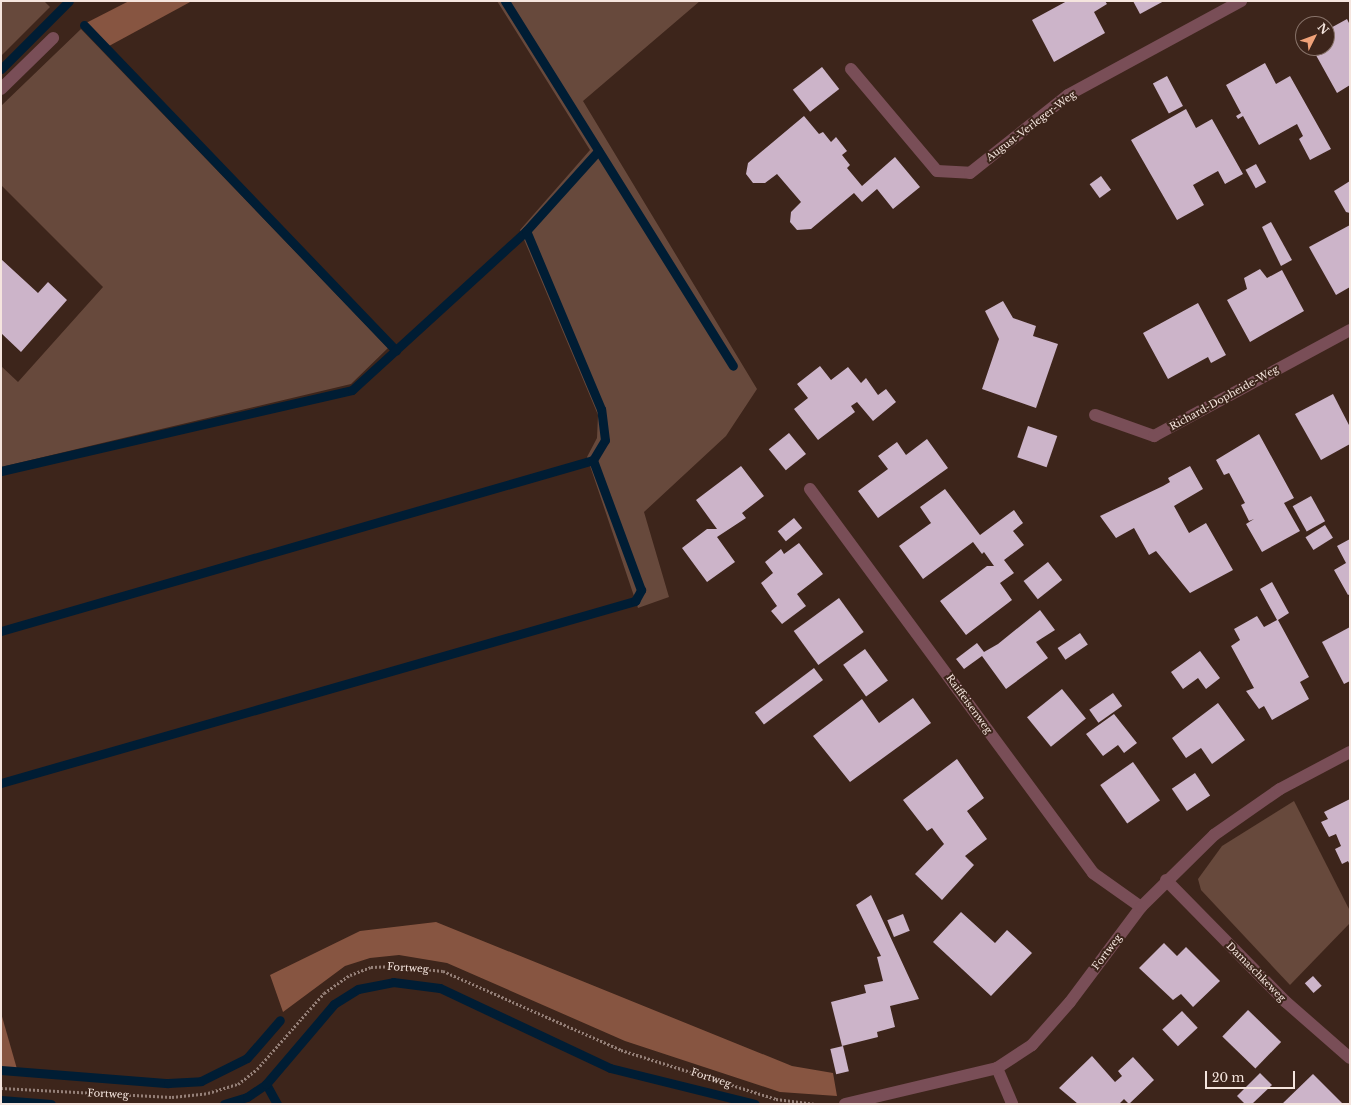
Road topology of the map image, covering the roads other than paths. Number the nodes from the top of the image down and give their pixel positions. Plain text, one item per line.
1 (1240, 1) edge
2 (53, 38) dead end
3 (851, 69) dead end
4 (1, 89) edge
5 (1350, 330) edge
6 (1095, 415) dead end
7 (810, 489) dead end
8 (1350, 752) edge
9 (1166, 880) junction
10 (1141, 907) junction
11 (1350, 1058) edge
12 (997, 1068) junction
13 (845, 1104) edge
14 (1012, 1104) edge

1 - 3 street, August-Verleger-Weg
2 - 4 street
5 - 6 street, Richard-Dopheide-Weg
7 - 10 street, Raiffeisenweg
8 - 9 street, Fortweg
9 - 10 street, Fortweg
9 - 11 street, Damaschkeweg
10 - 12 street, Fortweg
12 - 13 street, Fortweg
12 - 14 street

